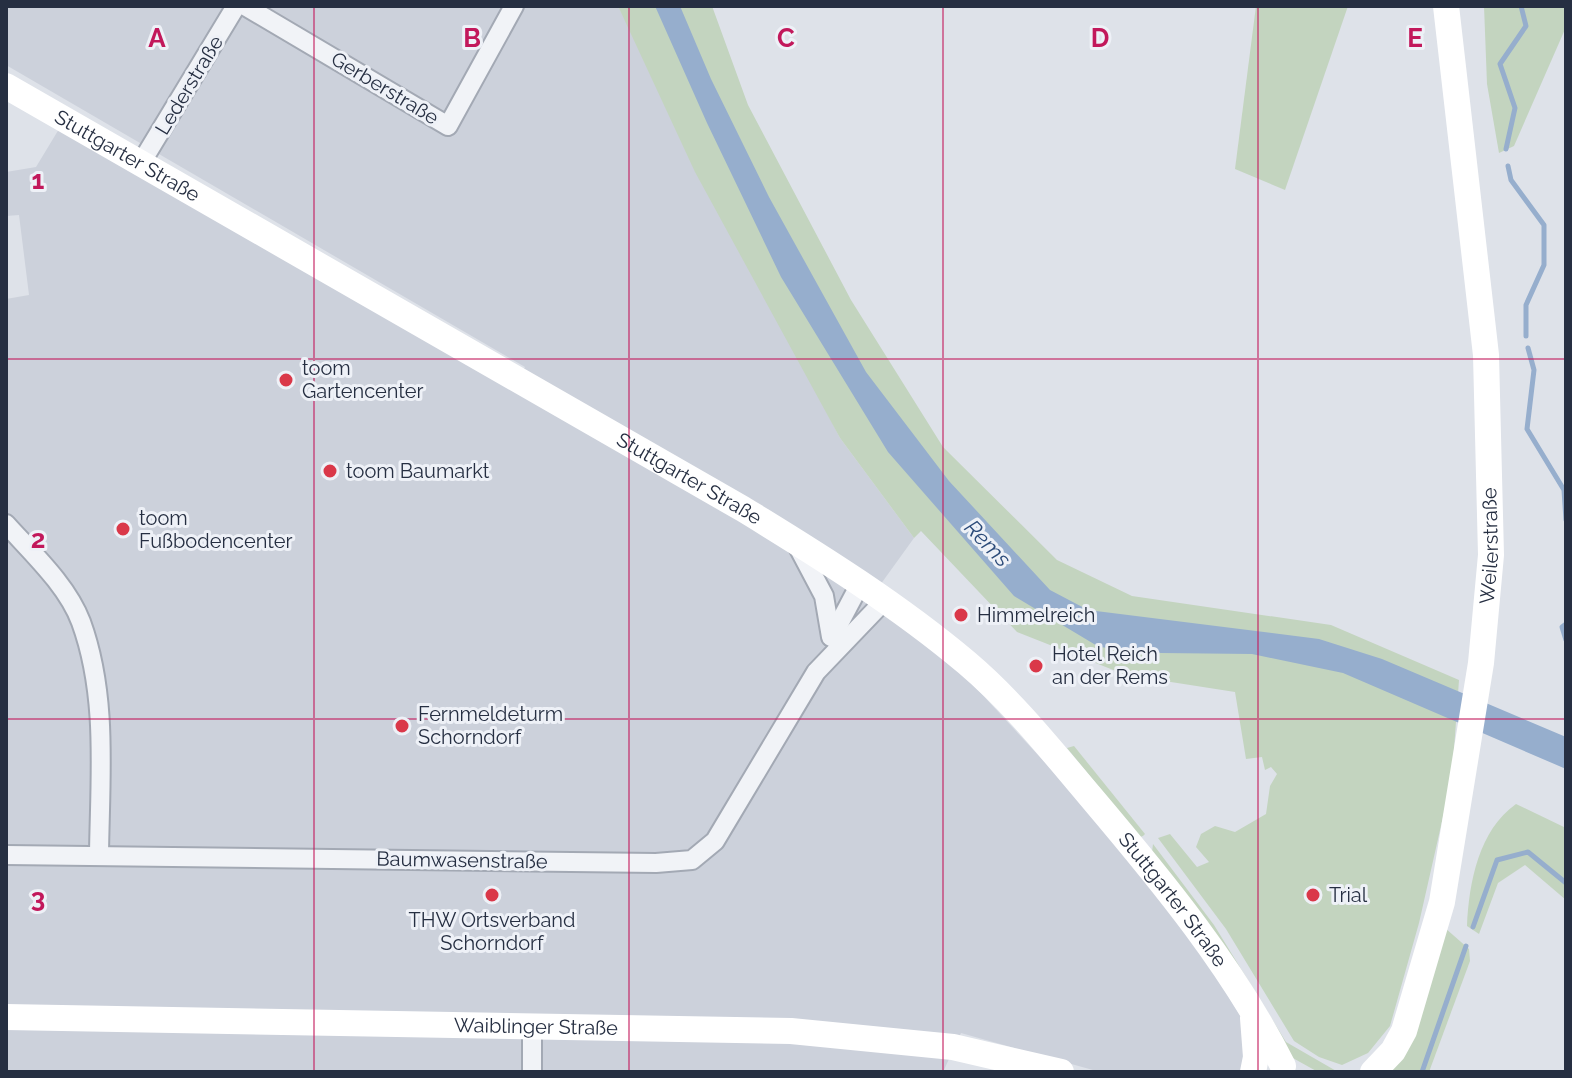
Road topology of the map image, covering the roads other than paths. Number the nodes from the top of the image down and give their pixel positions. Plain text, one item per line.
1 (236, 6) edge
2 (245, 6) edge
3 (514, 6) edge
4 (1446, 6) edge
5 (6, 86) edge
6 (141, 163) junction
7 (6, 524) edge
8 (794, 541) junction
9 (860, 584) junction
10 (884, 601) junction
11 (831, 637) junction
12 (816, 672) junction
13 (99, 854) junction
14 (6, 855) edge
15 (6, 1017) edge
16 (532, 1027) junction
17 (1274, 1071) edge
18 (1372, 1071) edge
19 (532, 1072) edge
20 (1061, 1072) edge

1 - 6 street, Lederstraße
2 - 3 street, Gerberstraße
4 - 18 main road, Weilerstraße
5 - 6 main road, Stuttgarter Straße
6 - 8 main road, Stuttgarter Straße
7 - 13 street
8 - 9 main road, Stuttgarter Straße
8 - 11 street
9 - 10 main road, Stuttgarter Straße
9 - 11 street, Baumwasenstraße
10 - 12 street, Baumwasenstraße
10 - 17 main road, Stuttgarter Straße
11 - 12 street, Baumwasenstraße
12 - 13 street, Baumwasenstraße
13 - 14 street, Baumwasenstraße
15 - 16 main road, Waiblinger Straße
16 - 19 street
16 - 20 main road, Waiblinger Straße

